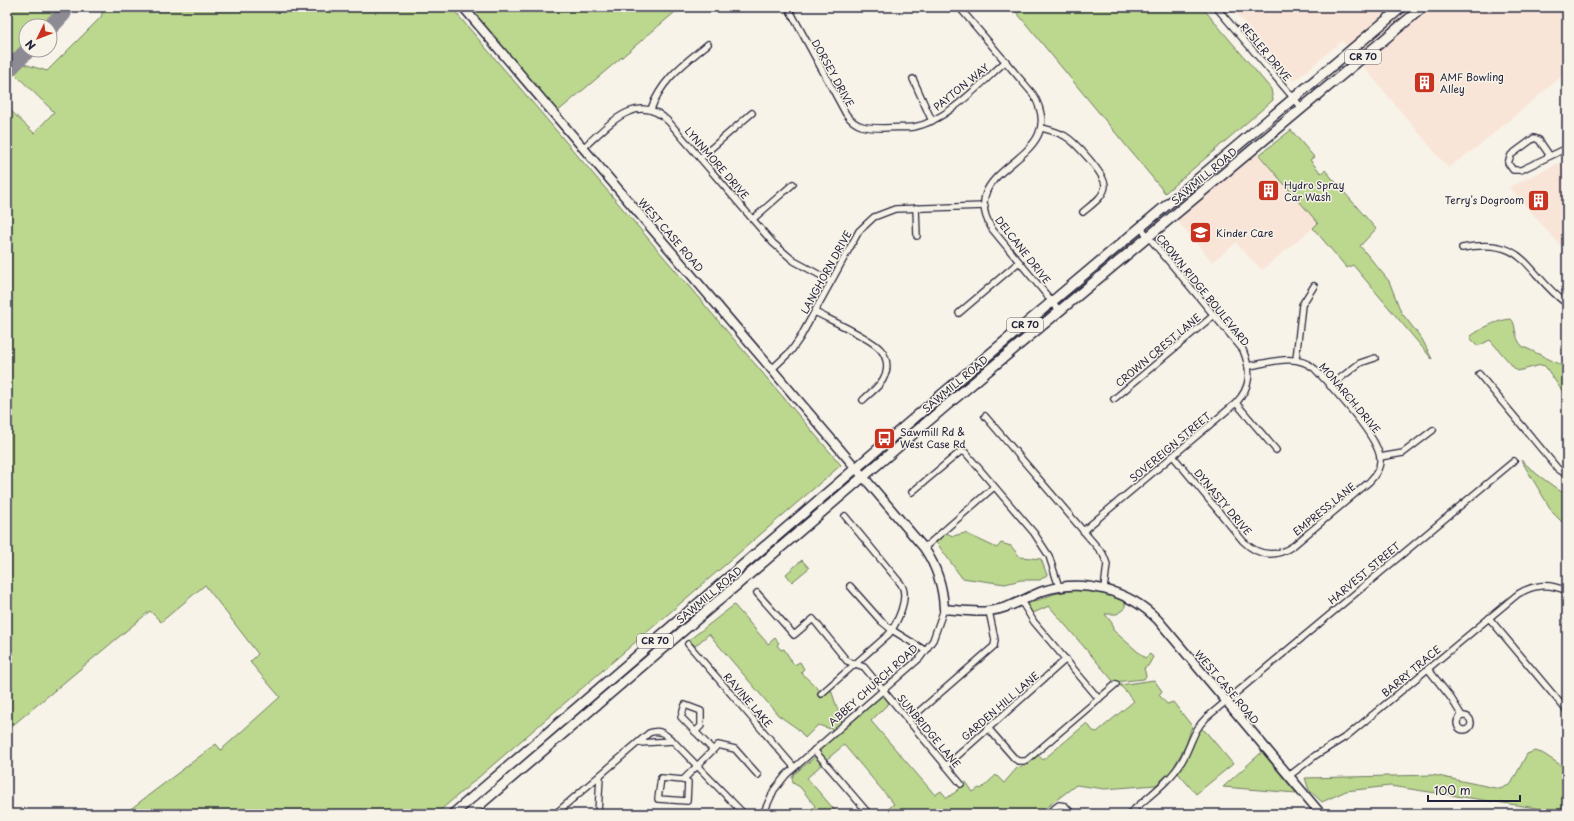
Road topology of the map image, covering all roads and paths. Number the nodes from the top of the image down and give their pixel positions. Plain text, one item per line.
1 (463, 7) edge
2 (788, 7) edge
3 (959, 7) edge
4 (1216, 7) edge
5 (1402, 7) edge
6 (1423, 7) edge
7 (708, 44) dead end
8 (1006, 62) junction
9 (913, 79) dead end
10 (1293, 98) junction
11 (1302, 108) junction
12 (651, 109) junction
13 (752, 113) dead end
14 (932, 121) junction
15 (878, 128) joint
16 (1042, 128) junction
17 (583, 148) junction
18 (1567, 148) edge
19 (1550, 156) junction
20 (700, 158) junction
21 (793, 184) dead end
22 (985, 206) junction
23 (916, 208) junction
24 (1083, 212) dead end
25 (753, 219) junction
26 (1141, 228) junction
27 (917, 236) dead end
28 (1148, 236) junction
29 (1462, 248) dead end
30 (1019, 262) junction
31 (831, 281) junction
32 (1314, 286) dead end
33 (1053, 302) junction
34 (1567, 304) edge
35 (1059, 310) junction
36 (815, 312) junction
37 (959, 313) dead end
38 (1214, 315) junction
39 (1374, 358) dead end
40 (1296, 359) junction
41 (1249, 366) junction
42 (772, 369) junction
43 (1478, 374) dead end
44 (1330, 386) junction
45 (1114, 399) dead end
46 (863, 400) dead end
47 (1236, 404) junction
48 (985, 416) dead end
49 (1433, 430) dead end
50 (1276, 450) dead end
51 (1173, 456) junction
52 (1380, 457) junction
53 (1514, 461) dead end
54 (857, 468) junction
55 (1567, 475) edge
56 (864, 477) junction
57 (994, 487) junction
58 (912, 492) dead end
59 (845, 516) dead end
60 (1083, 532) junction
61 (924, 548) junction
62 (1263, 553) joint
63 (850, 586) dead end
64 (1059, 587) junction
65 (1104, 589) junction
66 (1567, 591) edge
67 (757, 593) dead end
68 (1021, 601) junction
69 (944, 609) junction
70 (988, 611) junction
71 (1489, 618) junction
72 (892, 630) junction
73 (688, 644) dead end
74 (926, 651) junction
75 (1066, 659) junction
76 (854, 664) junction
77 (1428, 669) junction
78 (1116, 684) dead end
79 (884, 690) junction
80 (821, 694) dead end
81 (1099, 699) junction
82 (1226, 701) junction
83 (1567, 711) edge
84 (1462, 716) dead end
85 (908, 721) junction
86 (988, 728) junction
87 (695, 732) junction
88 (673, 741) junction
89 (638, 743) junction
90 (713, 750) junction
91 (814, 750) junction
92 (697, 765) junction
93 (946, 766) junction
94 (794, 767) junction
95 (758, 775) dead end
96 (600, 776) junction
97 (1289, 776) junction
98 (683, 780) junction
99 (961, 784) dead end
100 (453, 814) edge
101 (469, 814) edge
102 (555, 814) edge
103 (598, 814) edge
104 (744, 814) edge
105 (763, 814) edge
106 (869, 814) edge
107 (1047, 814) edge
108 (1072, 814) edge
109 (1129, 814) edge
110 (1321, 814) edge

1 - 17 main road, WEST CASE ROAD
2 - 15 street, DORSEY DRIVE
3 - 8 street
4 - 10 street, RESLER DRIVE
5 - 10 main road, SAWMILL ROAD / CR 70
6 - 11 main road, SAWMILL ROAD / CR 70
7 - 12 street
8 - 14 street, PAYTON WAY
8 - 16 street
9 - 14 street
10 - 11 street, RESLER DRIVE
10 - 26 main road, SAWMILL ROAD / CR 70
11 - 28 main road, SAWMILL ROAD / CR 70
12 - 17 street
12 - 20 street, LYNNMORE DRIVE
13 - 20 street
14 - 15 street, PAYTON WAY
16 - 22 street, DELCANE DRIVE
16 - 24 street
17 - 42 main road, WEST CASE ROAD
18 - 19 street
19 - 19 street
20 - 25 street, LYNNMORE DRIVE
21 - 25 street
22 - 23 street, LANGHORN DRIVE
22 - 30 street, DELCANE DRIVE
23 - 27 street
23 - 31 street, LANGHORN DRIVE
25 - 31 street, LYNNMORE DRIVE
26 - 28 street, CROWN RIDGE BOULEVARD
26 - 33 main road, SAWMILL ROAD / CR 70
28 - 35 main road, SAWMILL ROAD / CR 70
28 - 38 street, CROWN RIDGE BOULEVARD
29 - 34 street
30 - 33 street, DELCANE DRIVE
30 - 37 street
31 - 36 street, LANGHORN DRIVE
32 - 40 street
33 - 35 street, DELCANE DRIVE
33 - 54 main road, SAWMILL ROAD / CR 70
35 - 56 main road, SAWMILL ROAD / CR 70
36 - 42 street, LANGHORN DRIVE
36 - 46 street
38 - 41 street, CROWN RIDGE BOULEVARD
38 - 45 street, CROWN CREST LANE
39 - 44 street
40 - 41 street
40 - 44 street, MONARCH DRIVE
41 - 47 street, SOVEREIGN STREET
42 - 54 main road, WEST CASE ROAD
43 - 55 street
44 - 52 street, MONARCH DRIVE
47 - 50 street
47 - 51 street, SOVEREIGN STREET
48 - 60 street
49 - 52 street
51 - 60 street, SOVEREIGN STREET
51 - 62 street, DYNASTY DRIVE
52 - 62 street, EMPRESS LANE
53 - 82 street, HARVEST STREET
54 - 56 main road, WEST CASE ROAD
54 - 100 main road, SAWMILL ROAD / CR 70
56 - 61 main road, ABBEY CHURCH ROAD
56 - 101 main road, SAWMILL ROAD / CR 70
57 - 58 street
57 - 61 street
57 - 64 street
59 - 72 street
60 - 65 street
61 - 69 main road, ABBEY CHURCH ROAD
63 - 72 street
64 - 65 main road, WEST CASE ROAD
64 - 68 main road, WEST CASE ROAD
65 - 82 main road, WEST CASE ROAD
66 - 71 street, BARRY TRACE
67 - 76 street, SUNBRIDGE LANE
68 - 70 main road, WEST CASE ROAD
68 - 75 street
69 - 70 main road, WEST CASE ROAD
69 - 74 street, ABBEY CHURCH ROAD
70 - 85 street
71 - 77 street, BARRY TRACE
71 - 83 street
72 - 74 street
72 - 76 street
73 - 94 street, RAVINE LAKE
74 - 79 street, ABBEY CHURCH ROAD
75 - 81 street
75 - 86 street, GARDEN HILL LANE
76 - 79 street, SUNBRIDGE LANE
76 - 80 street
77 - 84 street
77 - 97 street, BARRY TRACE
78 - 81 street
79 - 85 street, SUNBRIDGE LANE
79 - 91 street, ABBEY CHURCH ROAD
81 - 86 street
82 - 97 main road, WEST CASE ROAD
82 - 109 street, HARVEST STREET
85 - 93 street, SUNBRIDGE LANE
86 - 93 street, GARDEN HILL LANE
87 - 87 street
87 - 90 street
88 - 89 street
88 - 89 street
88 - 92 street
89 - 96 street
90 - 92 street
90 - 95 street
91 - 94 street, ABBEY CHURCH ROAD
91 - 106 street
92 - 98 street
92 - 104 street
93 - 99 street, SUNBRIDGE LANE
94 - 105 street, ABBEY CHURCH ROAD
96 - 102 street
96 - 103 street
97 - 110 main road, WEST CASE ROAD
98 - 98 street
107 - 108 street

